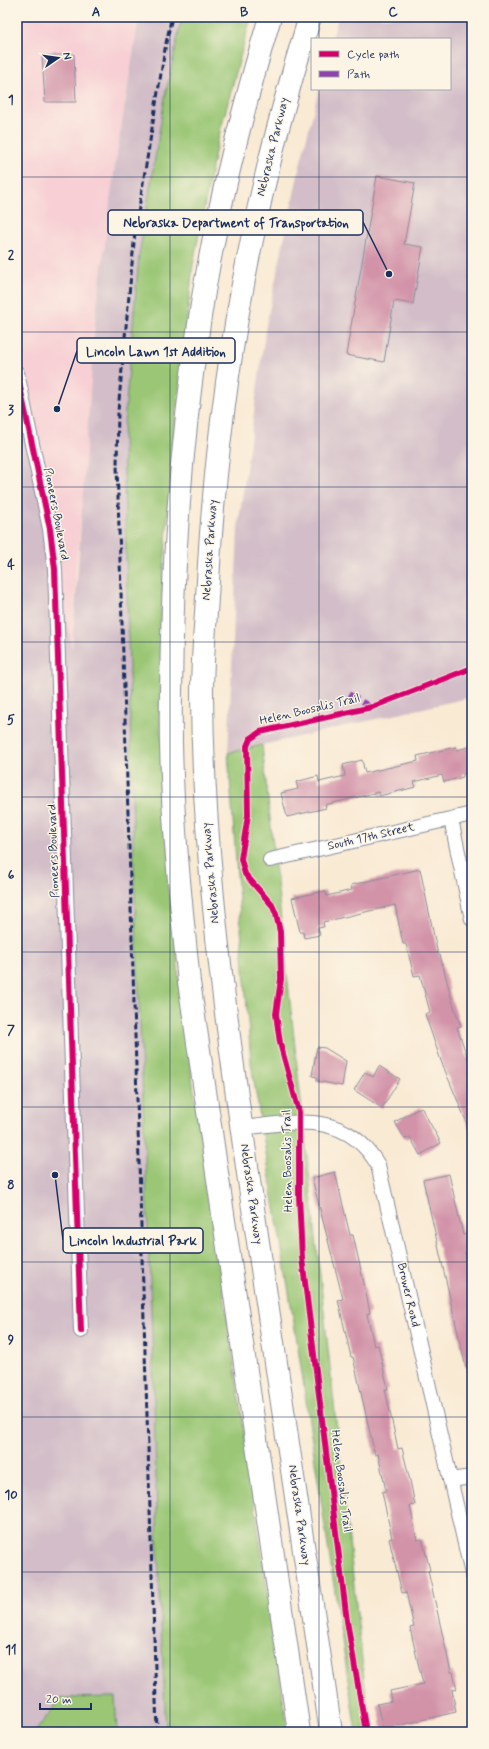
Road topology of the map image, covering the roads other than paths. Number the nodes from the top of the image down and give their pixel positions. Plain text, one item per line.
1 (270, 17) edge
2 (310, 17) edge
3 (315, 17) edge
4 (302, 44) junction
5 (17, 374) edge
6 (472, 814) edge
7 (451, 819) junction
8 (270, 860) dead end
9 (472, 920) edge
10 (242, 1128) junction
11 (81, 1331) dead end
12 (472, 1477) edge
13 (450, 1480) junction
14 (472, 1574) edge
15 (299, 1732) edge
16 (331, 1732) edge

1 - 15 main road
2 - 4 main road, Nebraska Parkway
3 - 4 main road
4 - 10 main road, Nebraska Parkway
5 - 11 street, Pioneers Boulevard
6 - 7 street, South 17th Street
7 - 8 street, South 17th Street
7 - 9 street
10 - 13 street, Brower Road
10 - 16 main road, Nebraska Parkway
12 - 13 street
13 - 14 street, Brower Road

